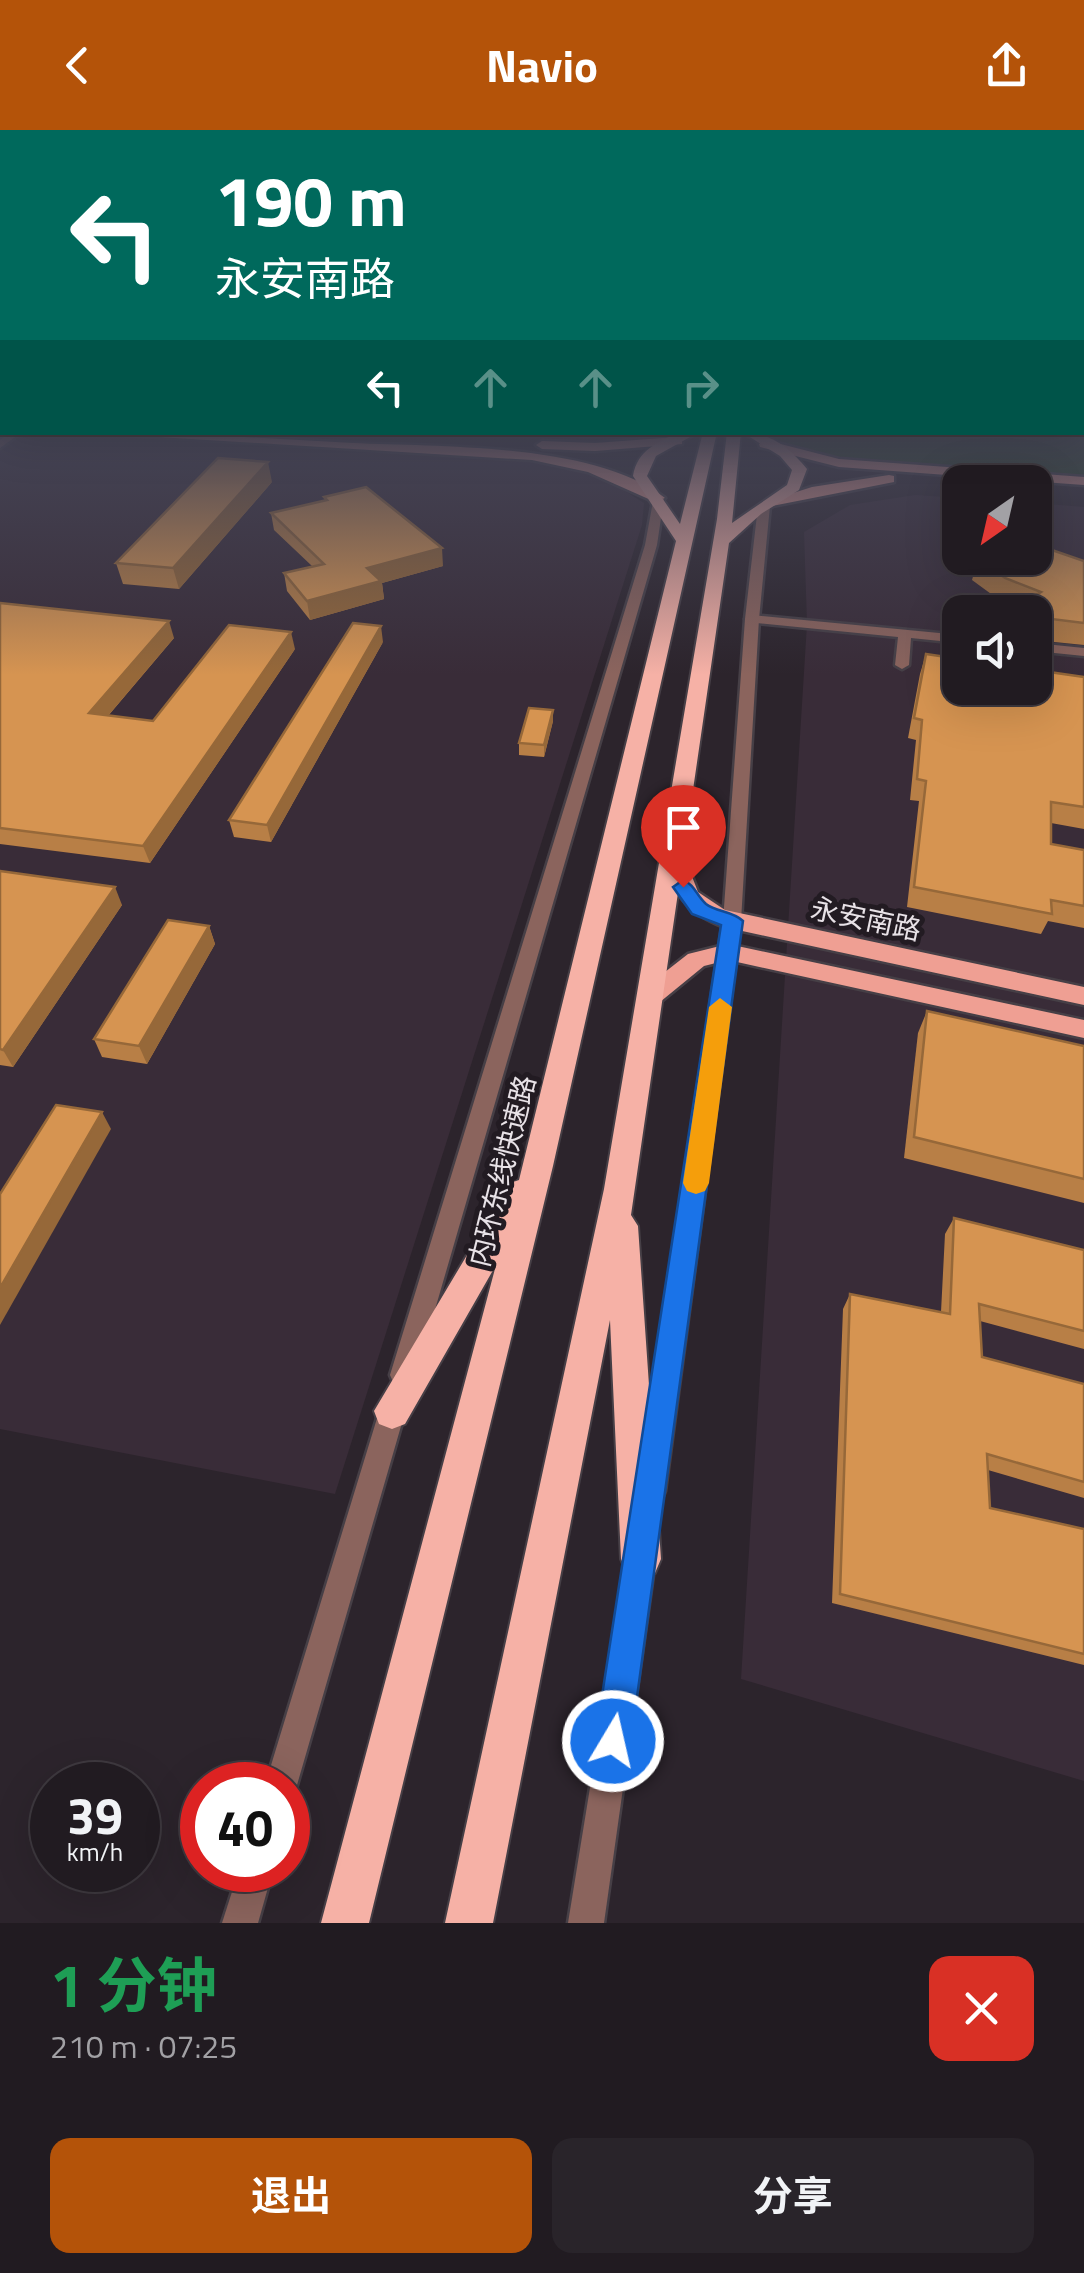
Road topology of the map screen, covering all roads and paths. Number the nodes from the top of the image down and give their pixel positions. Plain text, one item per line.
1 (657, 508) edge
2 (664, 508) edge
3 (692, 508) edge
4 (723, 508) edge
5 (764, 508) edge
6 (767, 508) edge
7 (684, 541) junction
8 (718, 545) junction
9 (752, 619) junction
10 (905, 634) junction
11 (942, 638) edge
12 (1052, 649) edge
13 (1084, 652) edge
14 (902, 665) dead end
15 (672, 853) junction
16 (732, 921) junction
17 (728, 952) junction
18 (651, 996) junction
19 (1084, 996) edge
20 (1084, 1029) edge
21 (538, 1166) junction
22 (620, 1189) junction
23 (392, 1411) junction
24 (641, 1559) junction
25 (288, 1762) edge
26 (249, 1892) edge
27 (240, 1923) edge
28 (345, 1923) edge
29 (470, 1923) edge
30 (586, 1923) edge

1 - 23 street
2 - 7 highway
3 - 7 highway, 内环东线快速路
4 - 8 highway
5 - 8 highway
6 - 9 street
7 - 21 highway, 内环东线快速路
8 - 15 highway
9 - 10 street
9 - 16 street
10 - 11 street
10 - 14 street
12 - 13 street
15 - 16 main road, 永安南路
15 - 18 highway
16 - 17 street
16 - 19 main road, 永安南路
17 - 18 main road
17 - 20 main road
17 - 24 street
18 - 22 highway
21 - 23 highway
21 - 28 highway, 内环东线快速路
22 - 24 highway
22 - 29 highway
23 - 25 street
24 - 30 street
26 - 27 street

